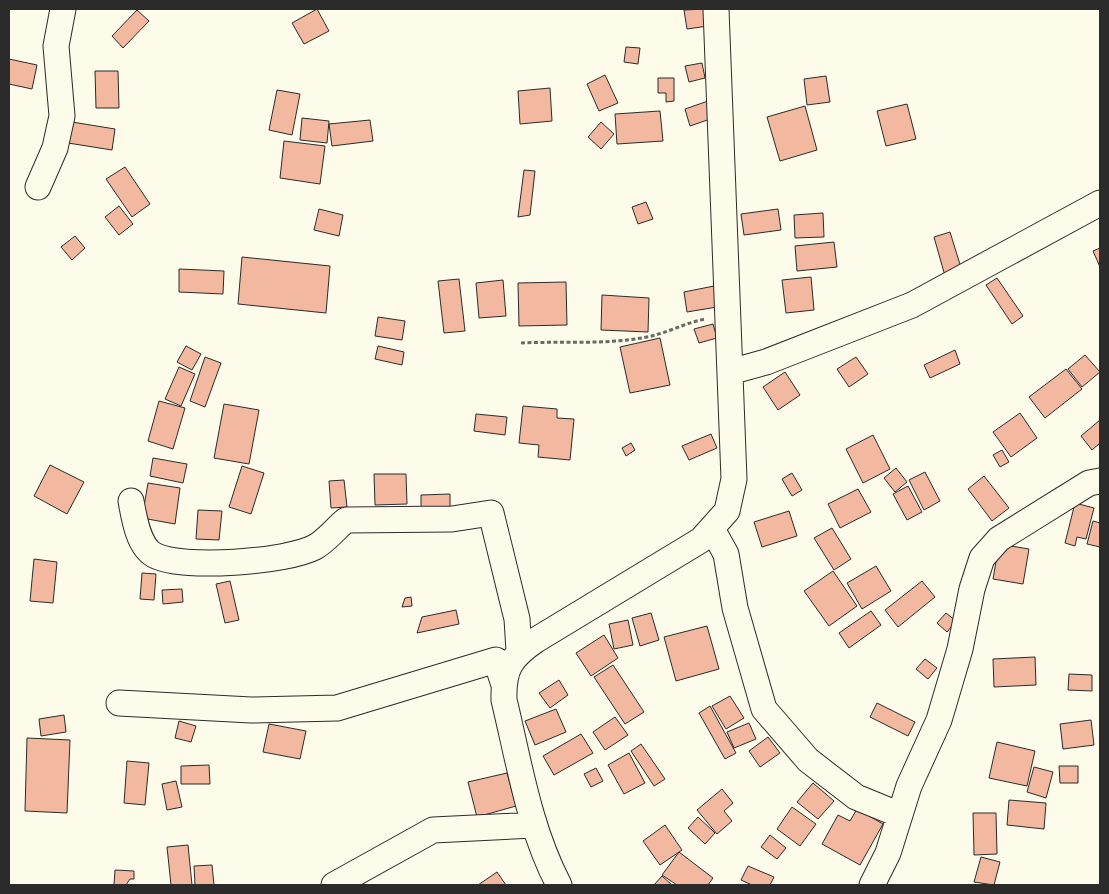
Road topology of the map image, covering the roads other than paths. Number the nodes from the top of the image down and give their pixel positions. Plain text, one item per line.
1 (63, 9) edge
2 (716, 9) edge
3 (38, 187) dead end
4 (1100, 203) edge
5 (730, 372) junction
6 (1100, 481) edge
7 (131, 501) dead end
8 (712, 529) junction
9 (520, 651) junction
10 (503, 682) junction
11 (119, 703) dead end
12 (900, 815) junction
13 (534, 825) junction
14 (334, 885) edge
15 (559, 885) edge
16 (872, 885) edge

1 - 3 street
2 - 5 street
4 - 5 street
5 - 8 street
6 - 12 street
7 - 9 street
8 - 9 street
8 - 12 street
9 - 10 street
10 - 11 street
10 - 13 street
12 - 16 street
13 - 14 street
13 - 15 street

